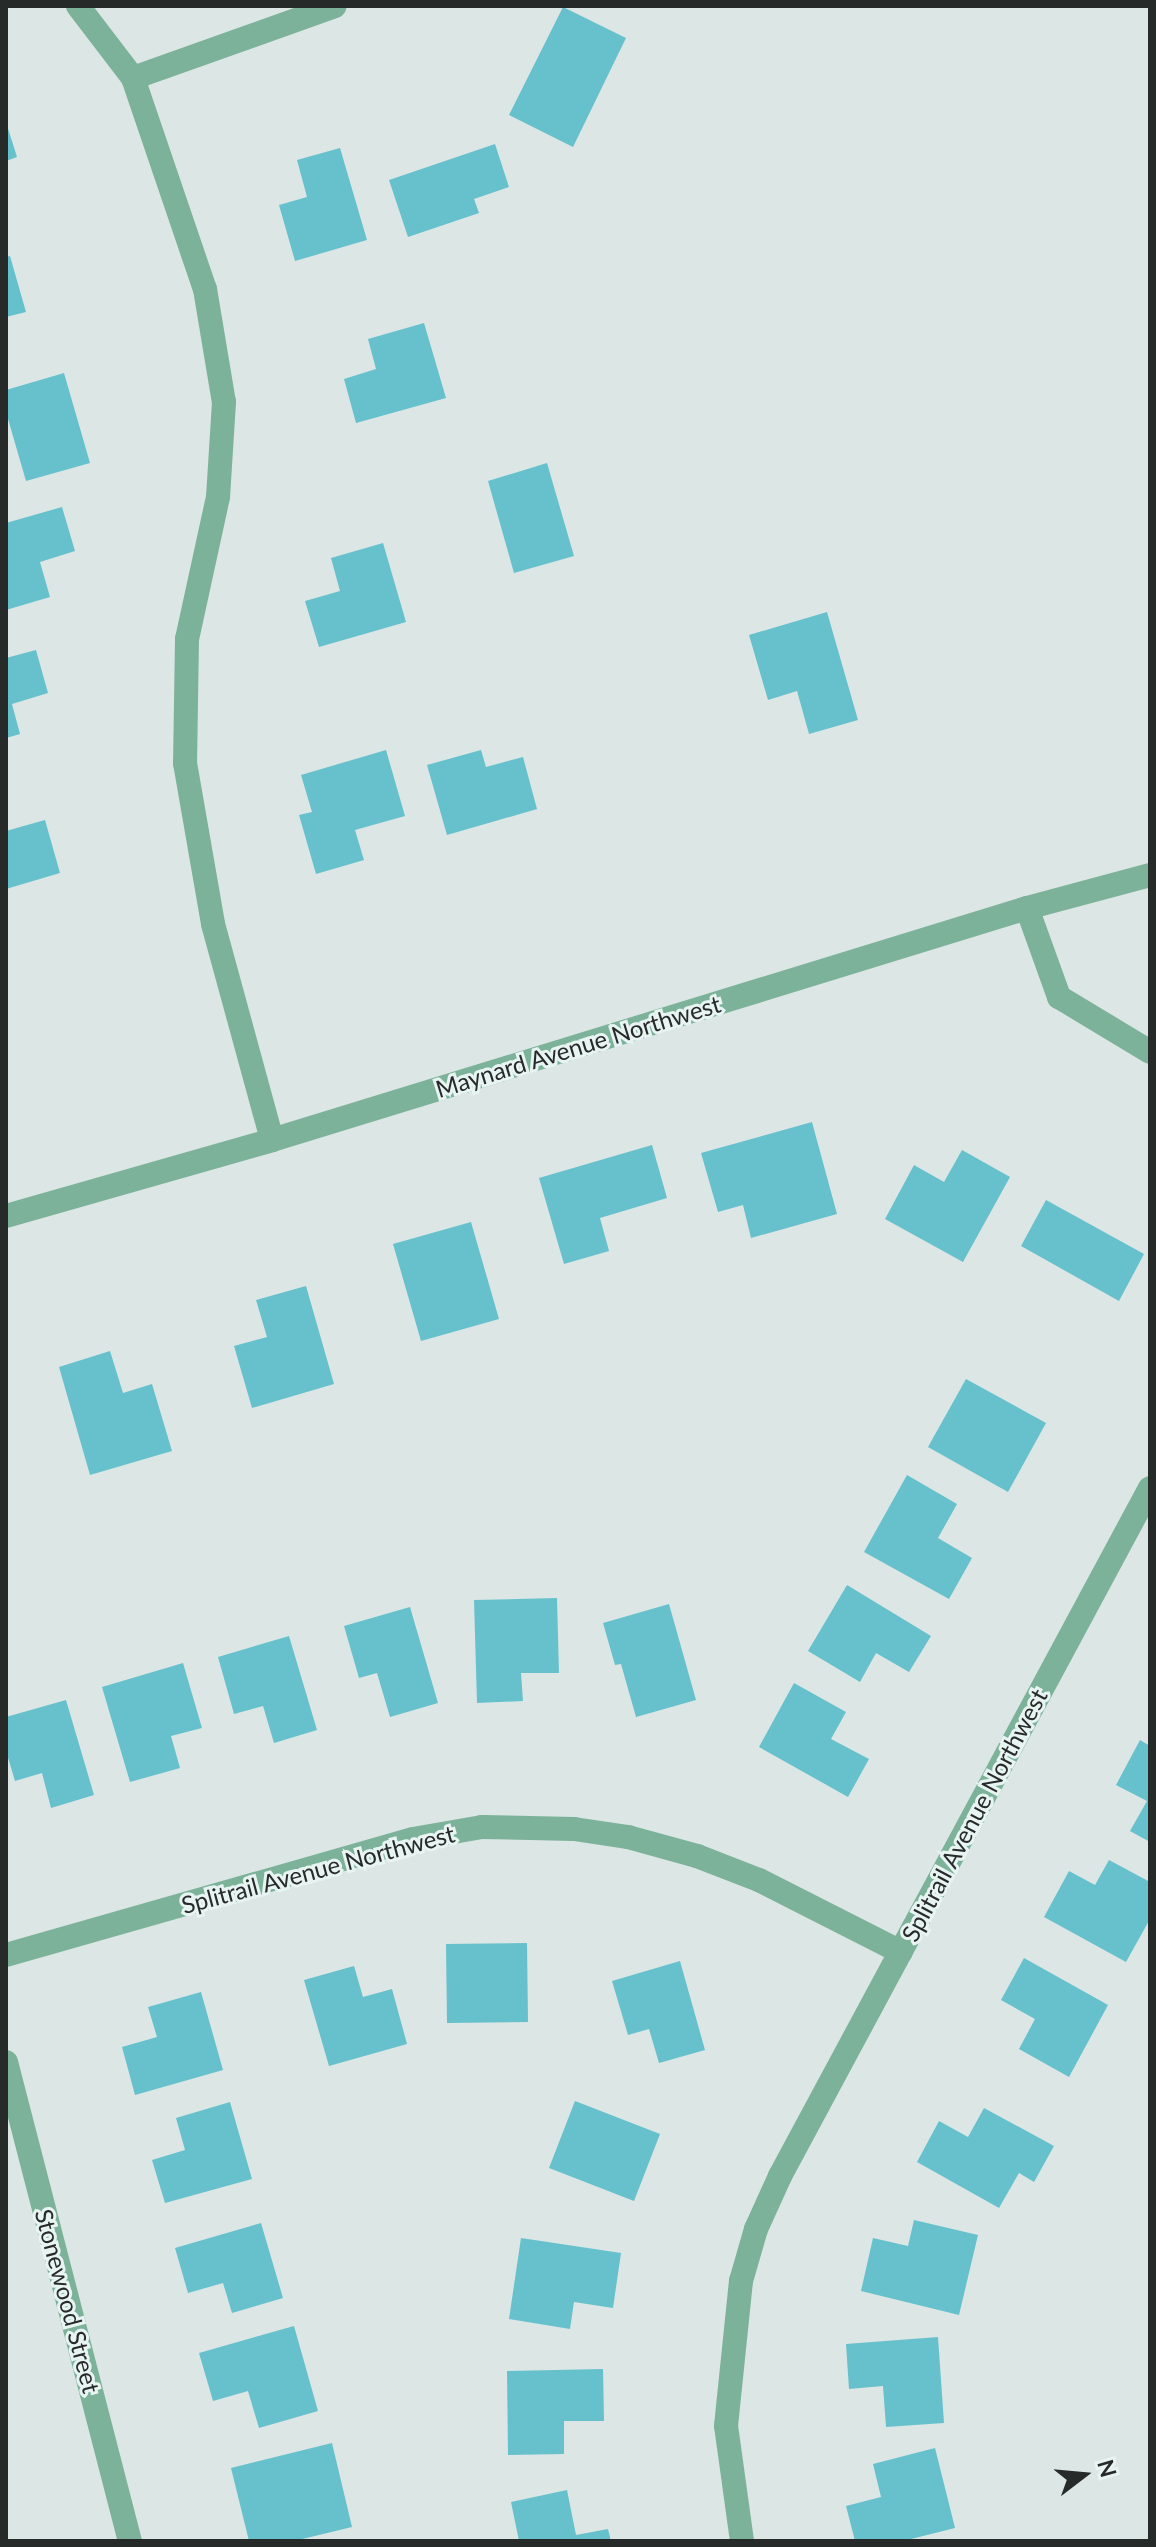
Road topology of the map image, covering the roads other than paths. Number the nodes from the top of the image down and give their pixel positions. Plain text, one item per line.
1 (78, 6) edge
2 (335, 6) edge
3 (133, 78) junction
4 (1150, 875) edge
5 (1027, 908) junction
6 (1150, 1052) edge
7 (272, 1140) junction
8 (6, 1216) edge
9 (1150, 1488) edge
10 (901, 1952) junction
11 (6, 1955) edge
12 (6, 2062) edge
13 (130, 2541) edge
14 (742, 2541) edge

1 - 3 street
2 - 3 street
3 - 7 street
4 - 5 street, Maynard Avenue Northwest
5 - 6 street
5 - 7 street, Maynard Avenue Northwest
7 - 8 street, Maynard Avenue Northwest
9 - 10 street, Splitrail Avenue Northwest
10 - 11 street, Splitrail Avenue Northwest
10 - 14 street
12 - 13 street, Stonewood Street

